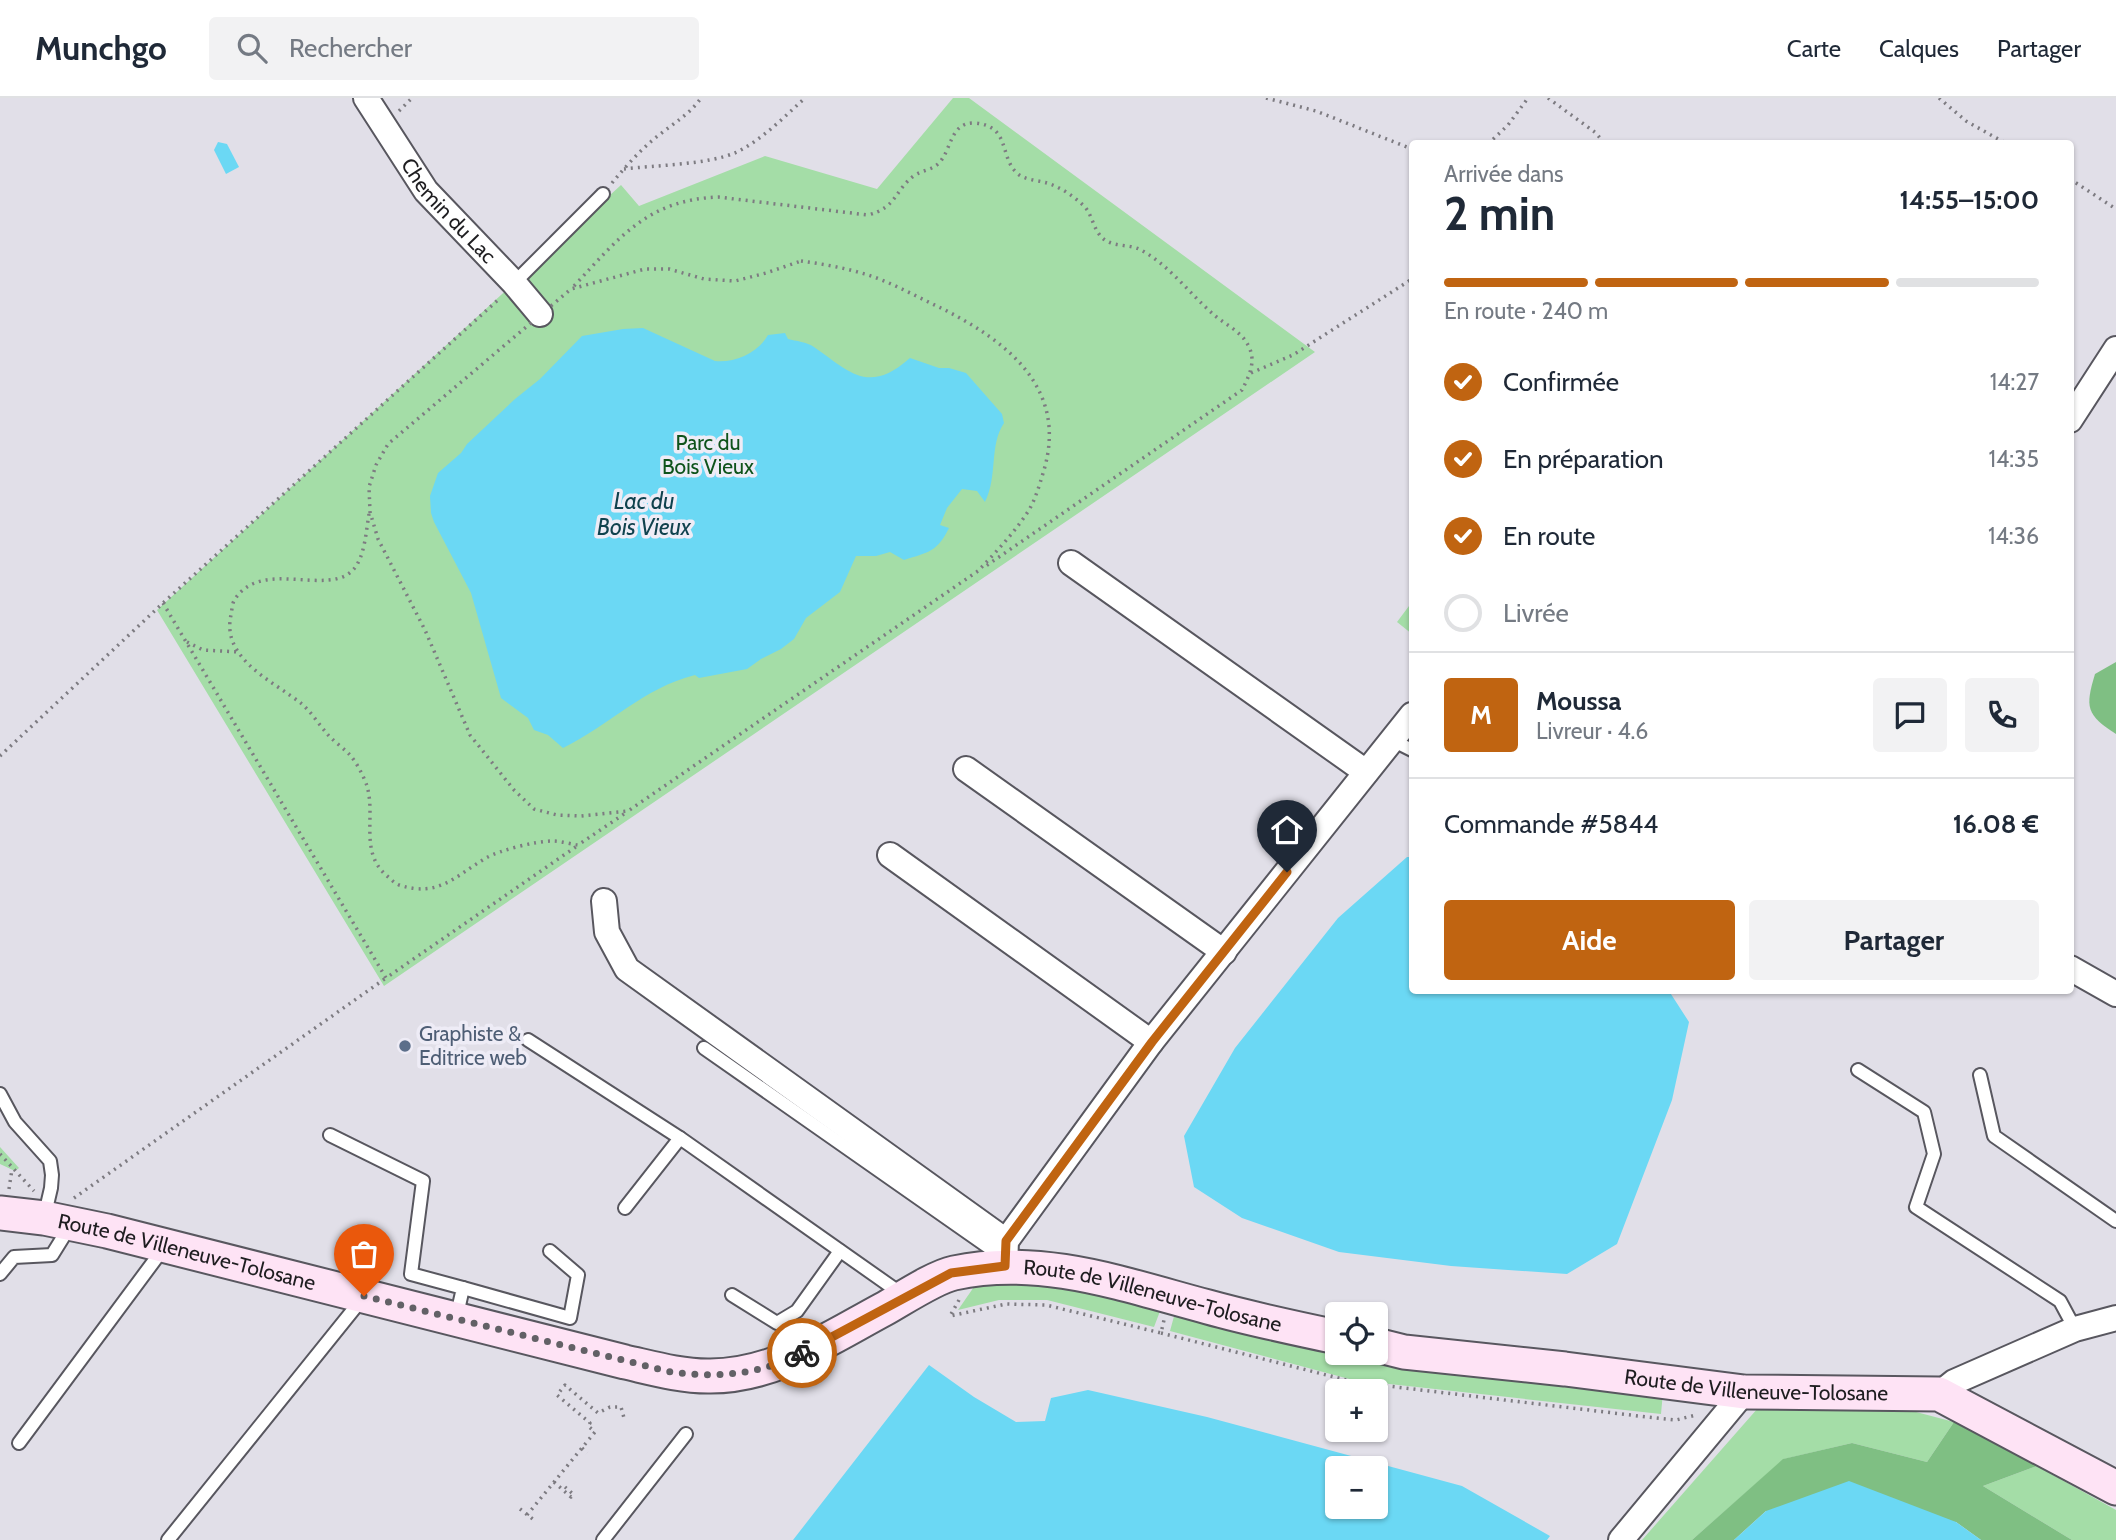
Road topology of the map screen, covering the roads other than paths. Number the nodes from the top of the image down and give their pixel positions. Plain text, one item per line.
1 (366, 98) edge
2 (603, 194) road end
3 (514, 283) junction
4 (540, 314) road end
5 (2116, 349) edge
6 (2074, 414) edge
7 (1071, 563) dead end
8 (1409, 724) edge
9 (1402, 745) edge
10 (966, 769) dead end
11 (1366, 772) junction
12 (890, 855) dead end
13 (604, 901) dead end
14 (1224, 951) junction
15 (2074, 970) edge
16 (2116, 994) edge
17 (528, 1040) dead end
18 (1152, 1042) junction
19 (704, 1048) dead end
20 (1858, 1070) dead end
21 (1980, 1075) dead end
22 (0, 1094) edge
23 (330, 1135) dead end
24 (680, 1138) junction
25 (4, 1202) edge
26 (625, 1208) dead end
27 (55, 1216) junction
28 (2116, 1221) edge
29 (166, 1246) junction
30 (550, 1251) dead end
31 (840, 1251) junction
32 (997, 1259) junction
33 (0, 1274) edge
34 (732, 1295) dead end
35 (364, 1296) junction
36 (906, 1297) junction
37 (460, 1303) junction
38 (2116, 1318) edge
39 (2075, 1329) junction
40 (1325, 1334) edge
41 (1388, 1348) edge
42 (1939, 1394) junction
43 (1737, 1401) junction
44 (686, 1434) dead end
45 (19, 1443) dead end
46 (2116, 1488) edge
47 (168, 1540) edge
48 (603, 1540) edge
49 (1621, 1540) edge

1 - 3 street, Chemin du Lac
2 - 3 lane
3 - 4 street, Chemin du Lac
5 - 6 street
7 - 11 street
8 - 9 street
9 - 11 street
10 - 14 street
11 - 14 street
12 - 18 street
13 - 32 street
14 - 18 street
15 - 16 street
17 - 24 lane
18 - 32 street
19 - 32 lane
20 - 39 lane
21 - 28 lane
22 - 27 lane
23 - 37 lane
24 - 26 lane
24 - 31 lane
25 - 27 street, Route de Villeneuve-Tolosane
27 - 29 street, Route de Villeneuve-Tolosane
27 - 33 lane
29 - 35 street, Route de Villeneuve-Tolosane
29 - 45 lane
30 - 37 lane
31 - 34 lane
31 - 36 lane
32 - 36 street, Route de Villeneuve-Tolosane
32 - 40 street, Route de Villeneuve-Tolosane
35 - 37 street, Route de Villeneuve-Tolosane
35 - 47 lane
36 - 37 street, Route de Villeneuve-Tolosane
38 - 39 street
39 - 42 street
41 - 43 street, Route de Villeneuve-Tolosane
42 - 43 street, Route de Villeneuve-Tolosane
42 - 46 street, Route de Villeneuve-Tolosane
43 - 49 street
44 - 48 lane

